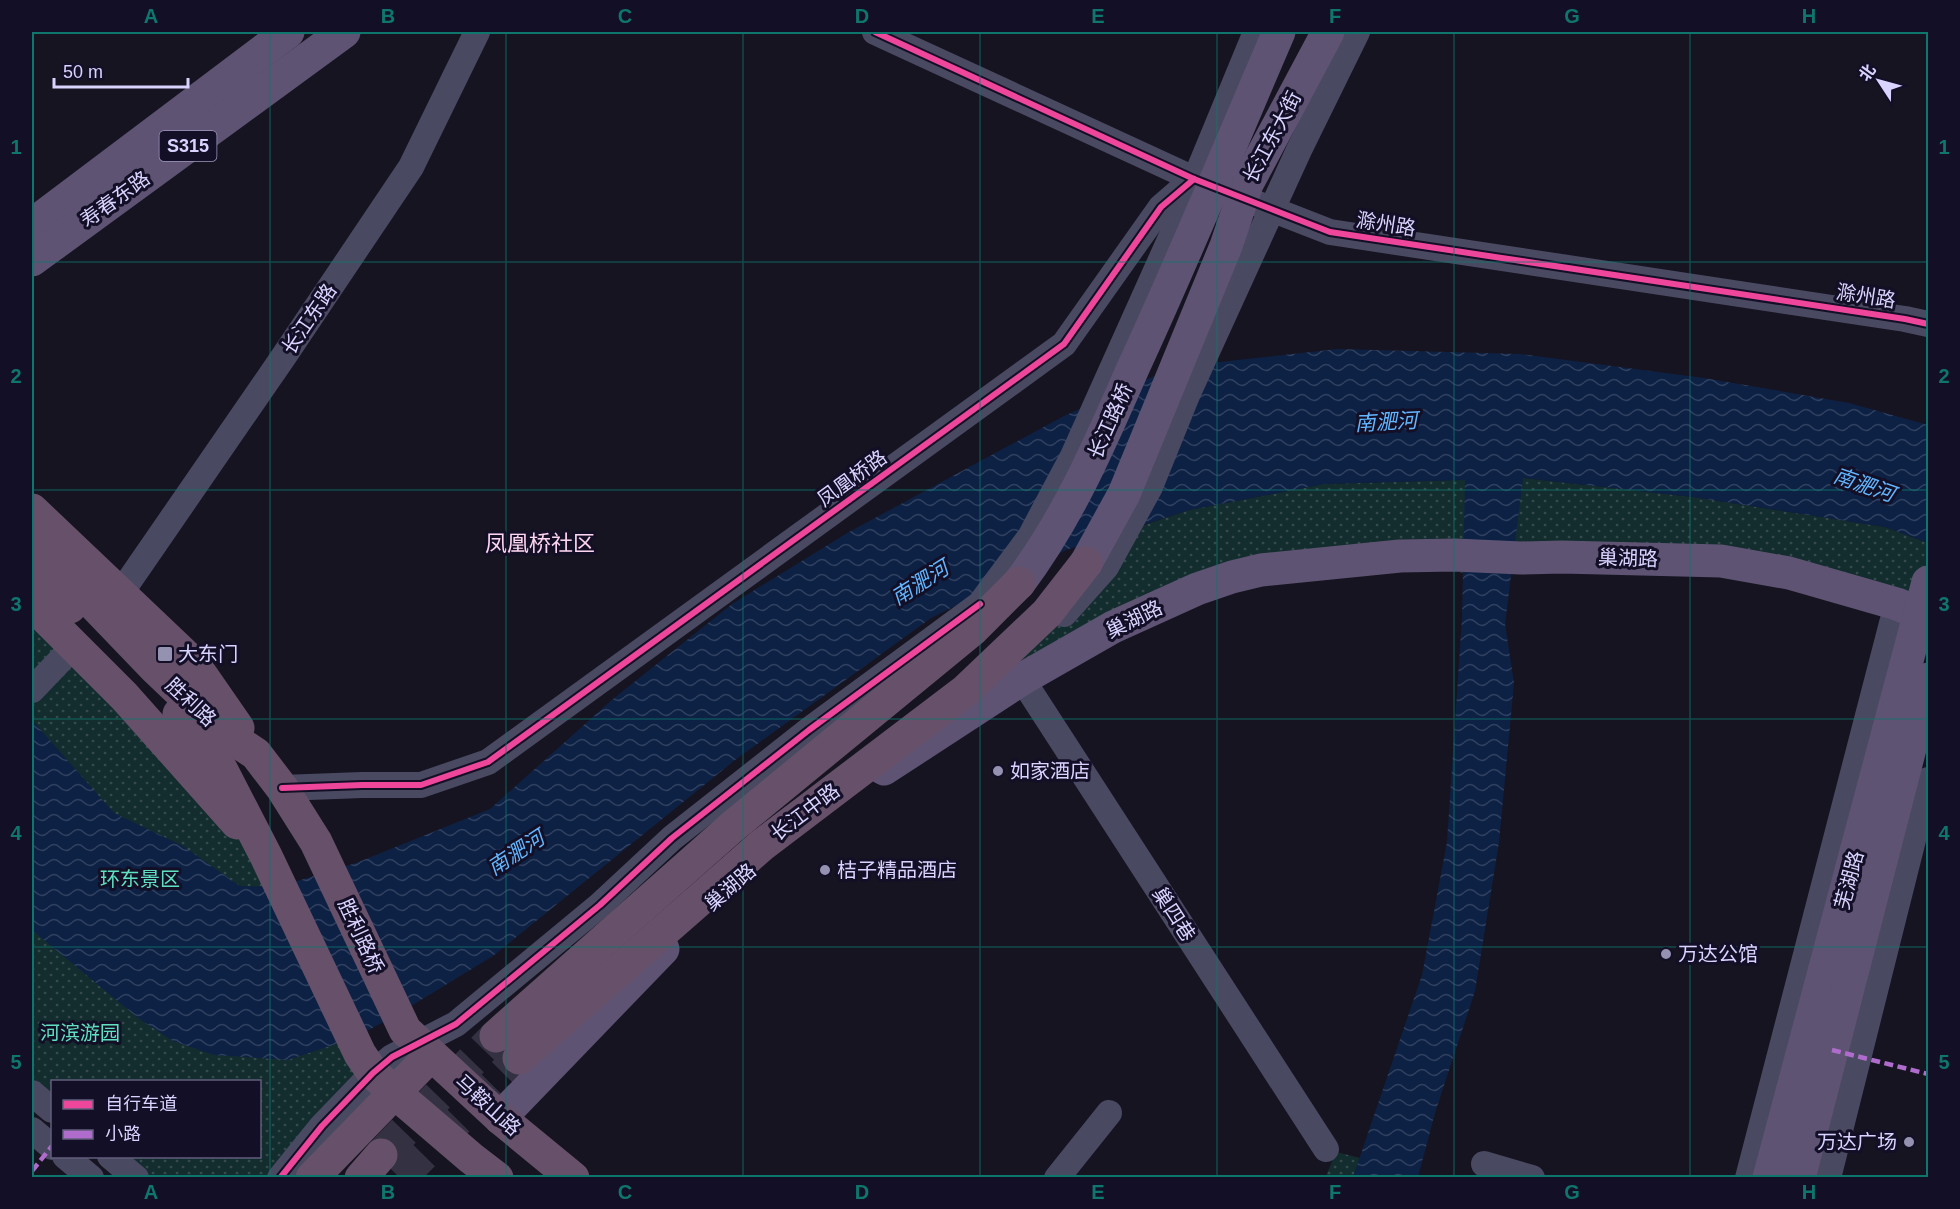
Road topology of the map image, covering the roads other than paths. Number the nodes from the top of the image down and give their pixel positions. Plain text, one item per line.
1 (288, 32) edge
2 (344, 32) edge
3 (477, 32) edge
4 (874, 32) edge
5 (910, 32) edge
6 (1256, 32) edge
7 (1279, 32) edge
8 (1328, 32) edge
9 (1357, 32) edge
10 (1219, 181) junction
11 (1275, 203) junction
12 (32, 225) edge
13 (1180, 242) junction
14 (1238, 252) junction
15 (32, 260) edge
16 (1929, 308) edge
17 (1929, 324) edge
18 (32, 510) edge
19 (32, 540) edge
20 (1096, 565) junction
21 (32, 574) edge
22 (1019, 583) joint
23 (120, 594) junction
24 (32, 604) edge
25 (1919, 604) edge
26 (74, 646) junction
27 (1022, 679) junction
28 (1929, 679) edge
29 (37, 684) edge
30 (939, 728) junction
31 (256, 754) junction
32 (853, 775) junction
33 (1929, 780) edge
34 (282, 788) junction
35 (316, 842) joint
36 (266, 856) junction
37 (418, 1043) junction
38 (384, 1083) junction
39 (32, 1093) edge
40 (51, 1109) edge
41 (1109, 1113) dead end
42 (500, 1118) junction
43 (32, 1130) edge
44 (51, 1146) edge
45 (1326, 1149) dead end
46 (67, 1158) edge
47 (112, 1158) edge
48 (1484, 1164) dead end
49 (463, 1168) edge
50 (91, 1178) edge
51 (136, 1178) edge
52 (280, 1178) edge
53 (312, 1178) edge
54 (497, 1178) edge
55 (573, 1178) edge
56 (1057, 1178) edge
57 (1532, 1178) edge
58 (1748, 1178) edge
59 (1769, 1178) edge
60 (1799, 1178) edge
61 (1828, 1178) edge

1 - 12 main road, 寿春东路 / S315
2 - 15 main road, 寿春东路 / S315
3 - 23 street, 长江东路
4 - 10 street, 滁州路
5 - 10 street, 滁州路
6 - 10 street
7 - 10 main road, 长江东大街
8 - 10 main road, 长江东大街
9 - 11 street
10 - 11 street, 滁州路
10 - 13 main road, 长江东大街
10 - 14 main road, 长江东大街
10 - 34 street, 凤凰桥路
11 - 14 street
11 - 16 street, 滁州路
11 - 17 street, 滁州路
13 - 22 main road, 长江路桥
13 - 37 street
14 - 20 main road, 长江路桥
18 - 23 highway
19 - 31 highway, 胜利路
20 - 30 street
20 - 32 highway, 长江中路
21 - 36 highway, 胜利路
22 - 32 highway, 长江中路
23 - 31 highway
24 - 26 highway
25 - 27 main road, 巢湖路
25 - 58 street
25 - 59 main road, 芜湖路
26 - 29 street
26 - 36 highway
27 - 30 main road, 巢湖路
27 - 45 street, 巢四巷
28 - 60 main road, 芜湖路
30 - 32 street
30 - 42 main road, 巢湖路
31 - 34 highway, 胜利路
33 - 61 street
34 - 35 highway, 胜利路
35 - 37 highway, 胜利路桥
36 - 38 highway
37 - 38 highway
37 - 42 highway, 马鞍山路
38 - 49 highway
38 - 52 street
38 - 53 highway
39 - 40 street
41 - 56 street
42 - 49 highway
42 - 55 highway, 马鞍山路
43 - 44 street
46 - 50 street
47 - 51 street
48 - 57 street
49 - 54 highway

